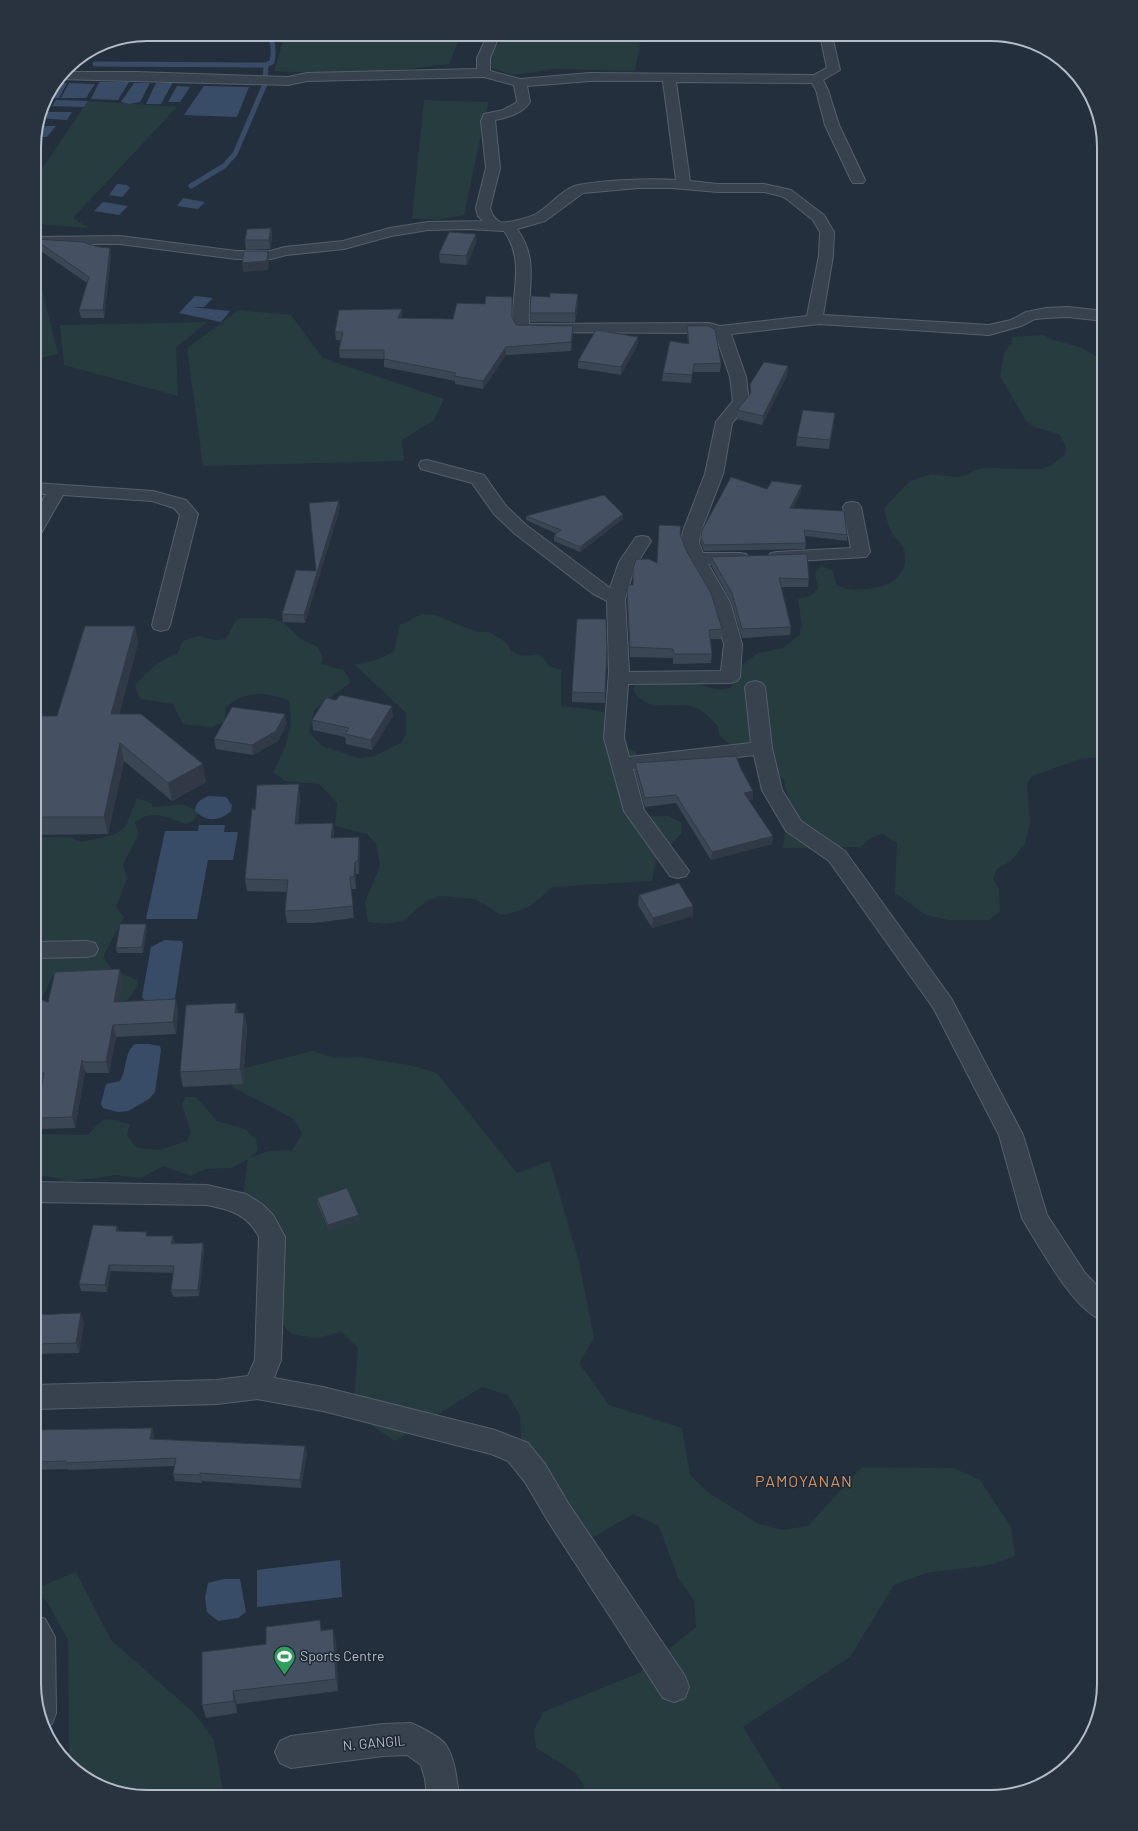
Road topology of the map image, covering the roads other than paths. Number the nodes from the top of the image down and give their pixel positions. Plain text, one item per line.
1 (495, 41) edge
2 (827, 41) edge
3 (484, 74) junction
4 (68, 76) edge
5 (669, 79) junction
6 (816, 79) junction
7 (520, 83) junction
8 (858, 180) dead end
9 (683, 184) junction
10 (502, 227) junction
11 (41, 241) edge
12 (1097, 315) edge
13 (819, 319) junction
14 (719, 331) junction
15 (427, 465) dead end
16 (41, 489) edge
17 (57, 490) junction
18 (852, 507) dead end
19 (41, 519) edge
20 (642, 541) dead end
21 (696, 559) junction
22 (616, 599) junction
23 (161, 625) dead end
24 (619, 678) junction
25 (756, 687) dead end
26 (762, 748) junction
27 (622, 764) junction
28 (678, 871) dead end
29 (87, 949) dead end
30 (41, 950) edge
31 (41, 1192) edge
32 (1097, 1303) edge
33 (257, 1387) junction
34 (41, 1397) edge
35 (674, 1687) dead end
36 (291, 1752) dead end
37 (442, 1790) edge

1 - 3 street
2 - 6 street
3 - 4 street
3 - 7 street
5 - 6 street
5 - 7 street
5 - 9 street
6 - 8 street
7 - 10 street
9 - 10 street
9 - 13 street
10 - 11 street
10 - 14 street
12 - 13 street
13 - 14 street
14 - 21 street
15 - 22 street
16 - 17 street
17 - 19 street
17 - 23 street
18 - 21 street
20 - 22 street
21 - 24 street
22 - 24 street
24 - 27 street
25 - 26 street
26 - 27 street
26 - 32 street
27 - 28 street
29 - 30 street
31 - 33 street
33 - 34 street
33 - 35 street
36 - 37 street, N. GANGIL

